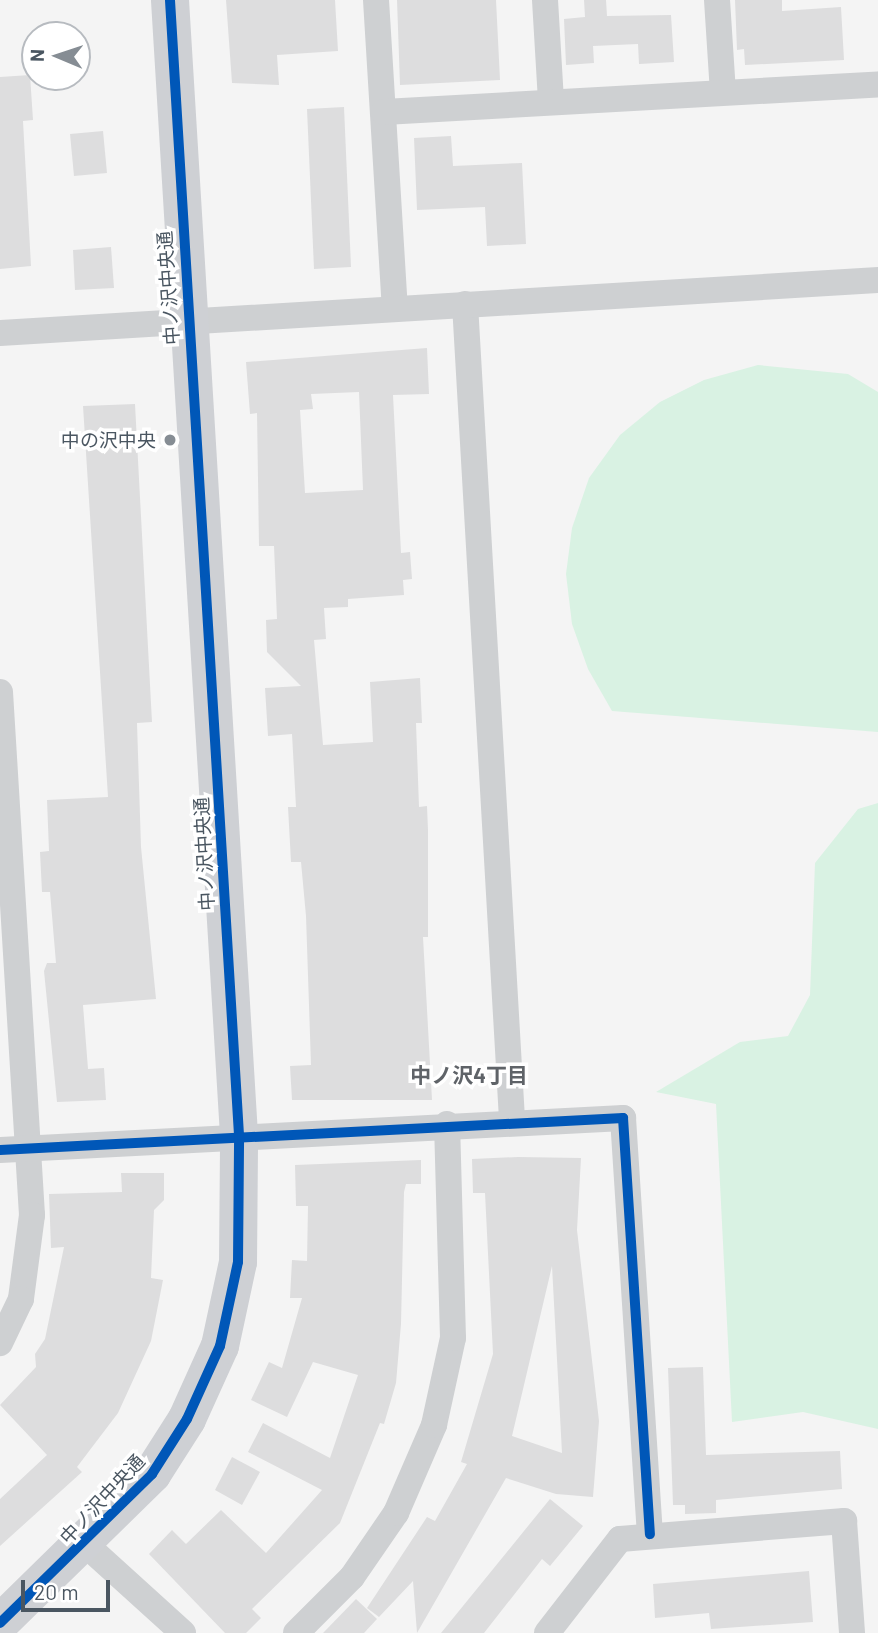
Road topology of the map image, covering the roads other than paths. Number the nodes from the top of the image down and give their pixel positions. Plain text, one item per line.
1 (170, 0) edge
2 (376, 0) edge
3 (545, 0) edge
4 (717, 0) edge
5 (878, 84) edge
6 (723, 92) junction
7 (551, 102) junction
8 (384, 112) junction
9 (878, 280) edge
10 (465, 304) junction
11 (395, 308) junction
12 (186, 321) junction
13 (0, 333) edge
14 (0, 692) edge
15 (512, 1121) junction
16 (447, 1124) junction
17 (239, 1135) junction
18 (27, 1149) junction
19 (0, 1150) edge
20 (0, 1343) edge
21 (650, 1534) junction
22 (86, 1545) junction
23 (0, 1623) edge
24 (183, 1633) edge
25 (296, 1633) edge
26 (547, 1633) edge
27 (852, 1633) edge

1 - 12 street, 中ノ沢中央通
2 - 8 street
3 - 7 street
4 - 6 street
5 - 6 street
6 - 7 street
7 - 8 street
8 - 11 street
9 - 10 street
10 - 11 street
10 - 15 street
11 - 12 street
12 - 13 street
12 - 17 street, 中ノ沢中央通
14 - 18 street
15 - 16 street
15 - 21 street
16 - 17 street
16 - 25 street
17 - 18 street
17 - 22 street, 中ノ沢中央通
18 - 19 street
18 - 20 street
21 - 26 street
21 - 27 street
22 - 23 street, 中ノ沢中央通
22 - 24 street

